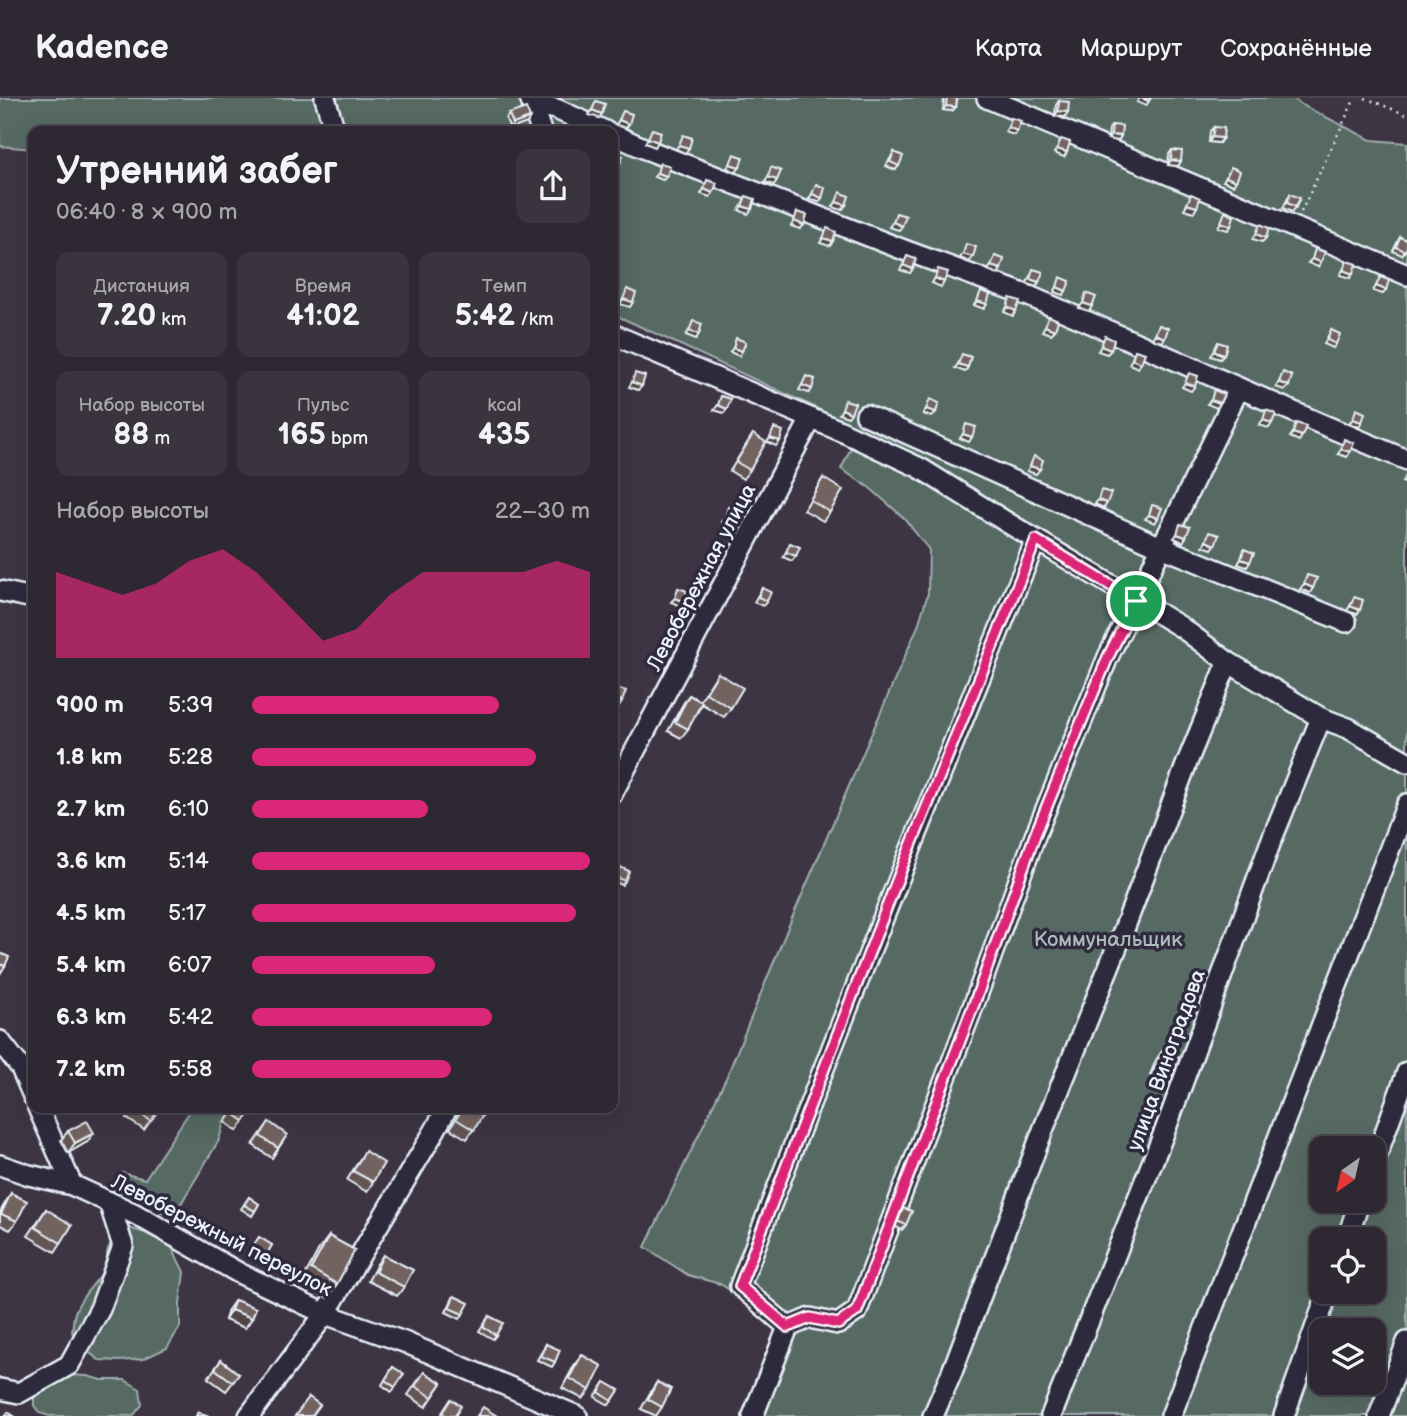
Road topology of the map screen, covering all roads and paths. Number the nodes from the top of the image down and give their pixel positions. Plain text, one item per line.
1 (325, 98) edge
2 (987, 98) edge
3 (1355, 98) edge
4 (1365, 98) edge
5 (532, 102) edge
6 (1407, 115) edge
7 (333, 126) edge
8 (539, 126) edge
9 (594, 126) edge
10 (618, 137) edge
11 (1293, 228) junction
12 (1407, 275) edge
13 (618, 336) edge
14 (1239, 388) junction
15 (866, 415) dead end
16 (811, 419) junction
17 (1407, 460) edge
18 (1036, 540) junction
19 (1161, 547) junction
20 (0, 591) edge
21 (28, 597) edge
22 (1136, 601) junction
23 (1346, 622) dead end
24 (1228, 662) junction
25 (1321, 718) junction
26 (1407, 762) edge
27 (618, 783) edge
28 (1407, 804) edge
29 (0, 1041) edge
30 (27, 1064) edge
31 (1407, 1072) edge
32 (40, 1113) edge
33 (444, 1113) edge
34 (1384, 1136) edge
35 (0, 1165) edge
36 (72, 1185) junction
37 (109, 1202) junction
38 (1324, 1304) edge
39 (325, 1314) junction
40 (788, 1327) junction
41 (1407, 1342) edge
42 (0, 1389) edge
43 (249, 1416) edge
44 (577, 1416) edge
45 (753, 1416) edge
46 (933, 1416) edge
47 (1051, 1416) edge
48 (1171, 1416) edge
49 (1283, 1416) edge
50 (1380, 1416) edge

1 - 7 street
2 - 11 street
3 - 11 path
4 - 6 path
5 - 8 street
5 - 9 street
10 - 14 street
11 - 12 street
13 - 16 street
14 - 17 street
14 - 19 street
15 - 19 street
16 - 18 street
16 - 27 street, Левобережная улица
18 - 22 street
18 - 40 street
19 - 22 street
19 - 23 street
20 - 21 street
22 - 24 street
22 - 40 street
24 - 25 street
24 - 46 street
25 - 26 street
25 - 47 street, улица Виноградова
28 - 48 street
29 - 30 street
31 - 34 street
32 - 36 street
33 - 39 street
35 - 36 street, Левобережный переулок
36 - 37 street, Левобережный переулок
37 - 39 street, Левобережный переулок
37 - 42 street
38 - 49 street
39 - 43 street
39 - 44 street, Левобережный переулок
40 - 45 street
41 - 50 street

